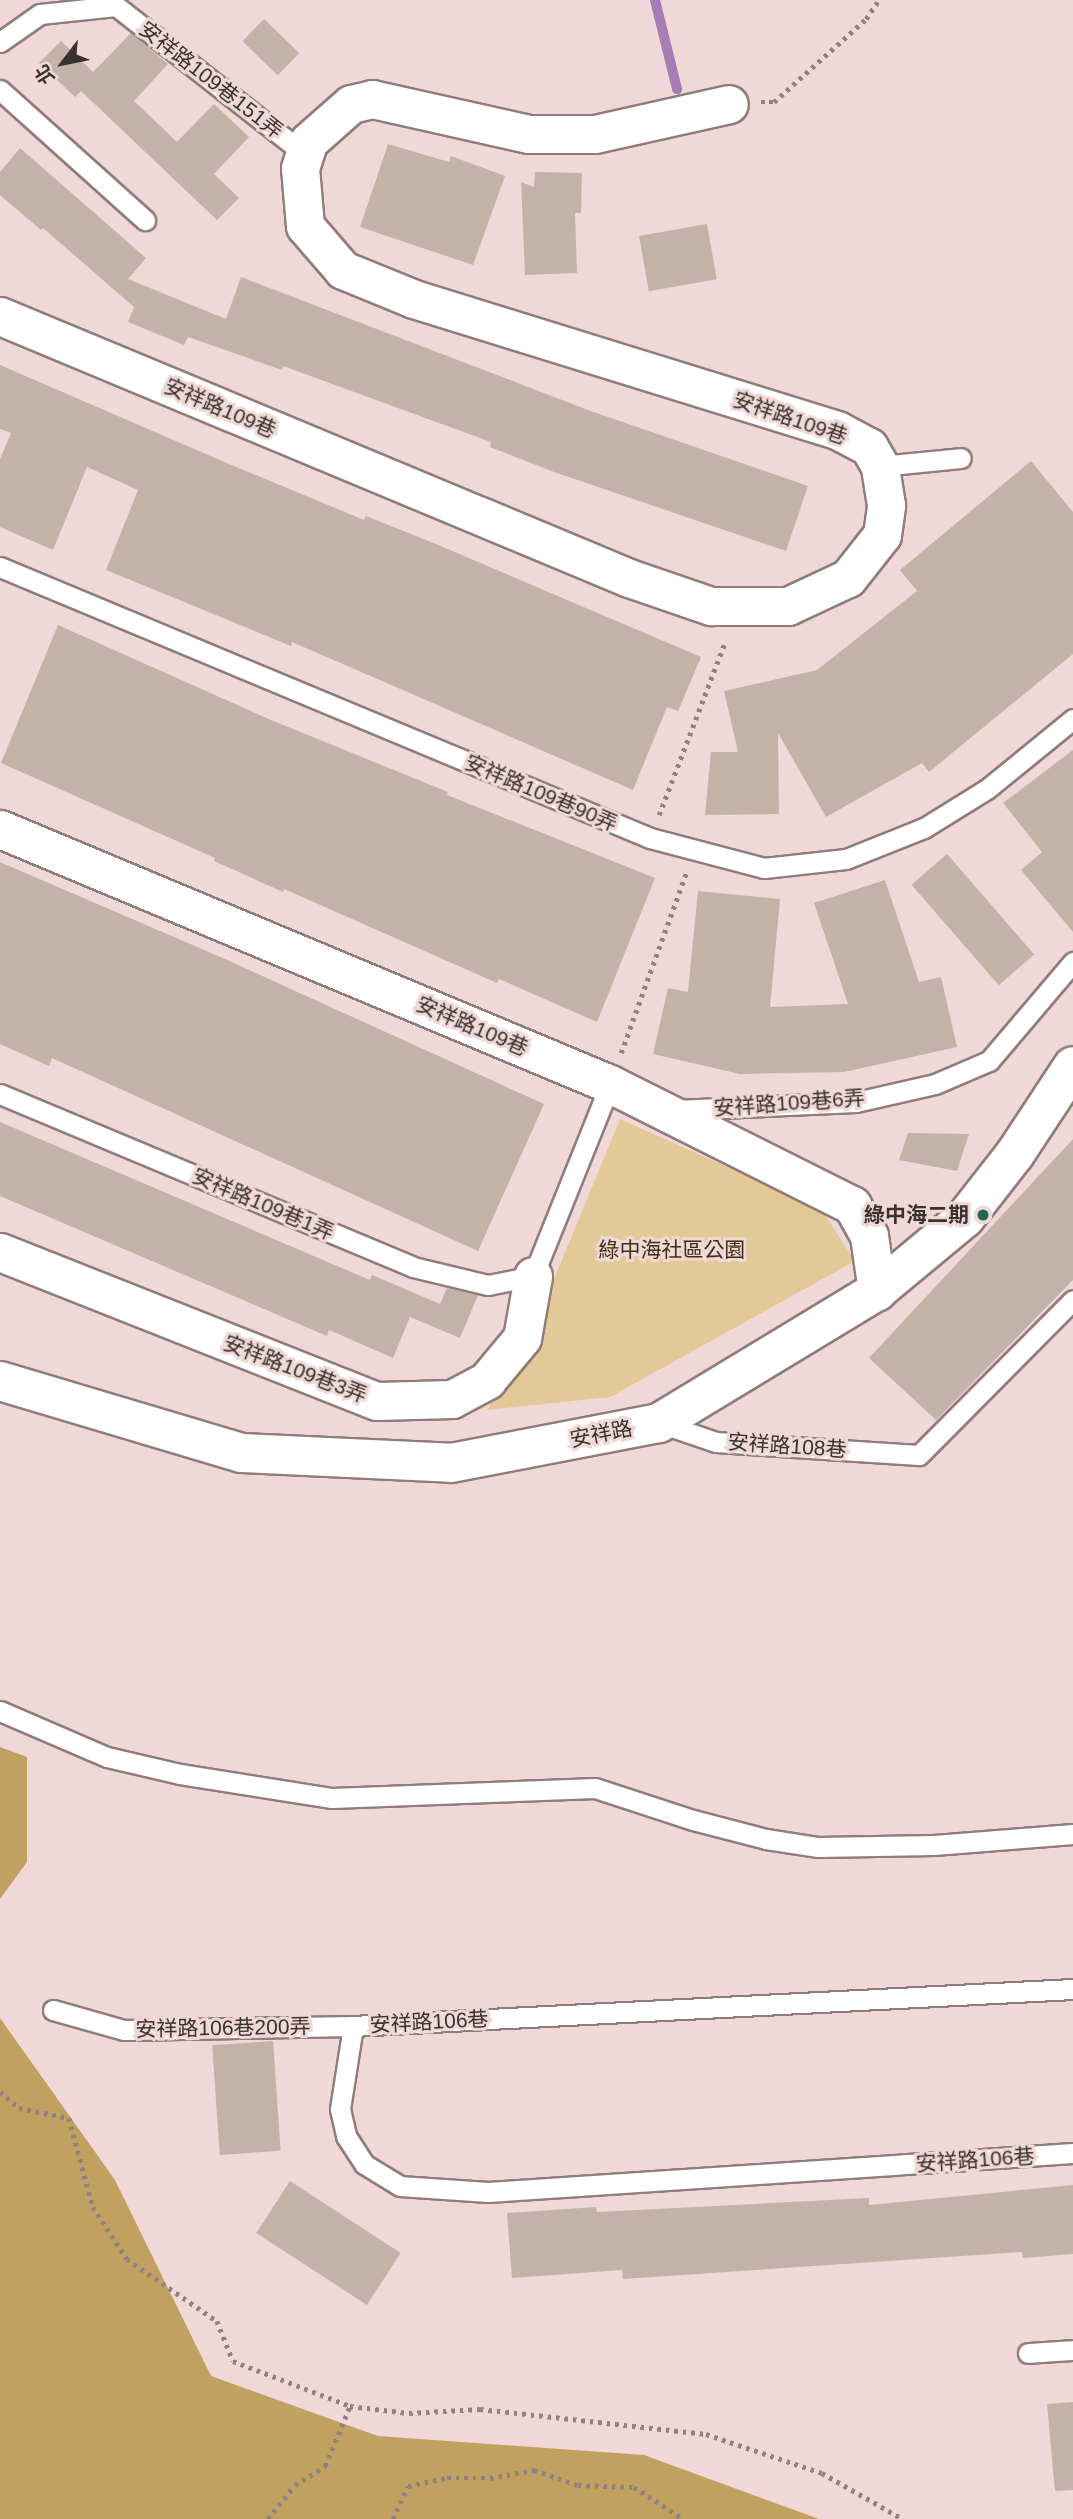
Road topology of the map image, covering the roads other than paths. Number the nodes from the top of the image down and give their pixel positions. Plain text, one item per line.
1 (0, 42) edge
2 (0, 90) edge
3 (729, 104) road end
4 (305, 154) junction
5 (145, 220) dead end
6 (0, 316) edge
7 (961, 458) dead end
8 (880, 466) junction
9 (0, 567) edge
10 (1073, 719) edge
11 (0, 829) edge
12 (1073, 962) edge
13 (1073, 1066) edge
14 (610, 1084) junction
15 (0, 1094) edge
16 (664, 1111) junction
17 (0, 1252) edge
18 (533, 1276) junction
19 (877, 1291) junction
20 (1073, 1300) edge
21 (0, 1381) edge
22 (659, 1423) junction
23 (0, 1711) edge
24 (1073, 1834) edge
25 (1073, 1989) edge
26 (53, 2010) dead end
27 (353, 2026) junction
28 (1073, 2153) edge
29 (1073, 2350) edge
30 (1028, 2353) dead end

1 - 4 lane, 安祥路109巷151弄
2 - 5 lane
3 - 4 street
4 - 8 street, 安祥路109巷
6 - 8 street, 安祥路109巷
7 - 8 lane
9 - 10 lane, 安祥路109巷90弄
11 - 14 street, 安祥路109巷
12 - 16 lane, 安祥路109巷6弄
13 - 19 street, 安祥路
14 - 16 street, 安祥路109巷
14 - 18 lane, 安祥路109巷3弄
15 - 18 lane, 安祥路109巷1弄
16 - 19 street, 安祥路109巷
17 - 18 street, 安祥路109巷3弄
19 - 22 street, 安祥路
20 - 22 lane, 安祥路108巷
21 - 22 street, 安祥路
23 - 24 lane
25 - 27 lane, 安祥路106巷
26 - 27 lane, 安祥路106巷200弄
27 - 28 lane, 安祥路106巷
29 - 30 lane

